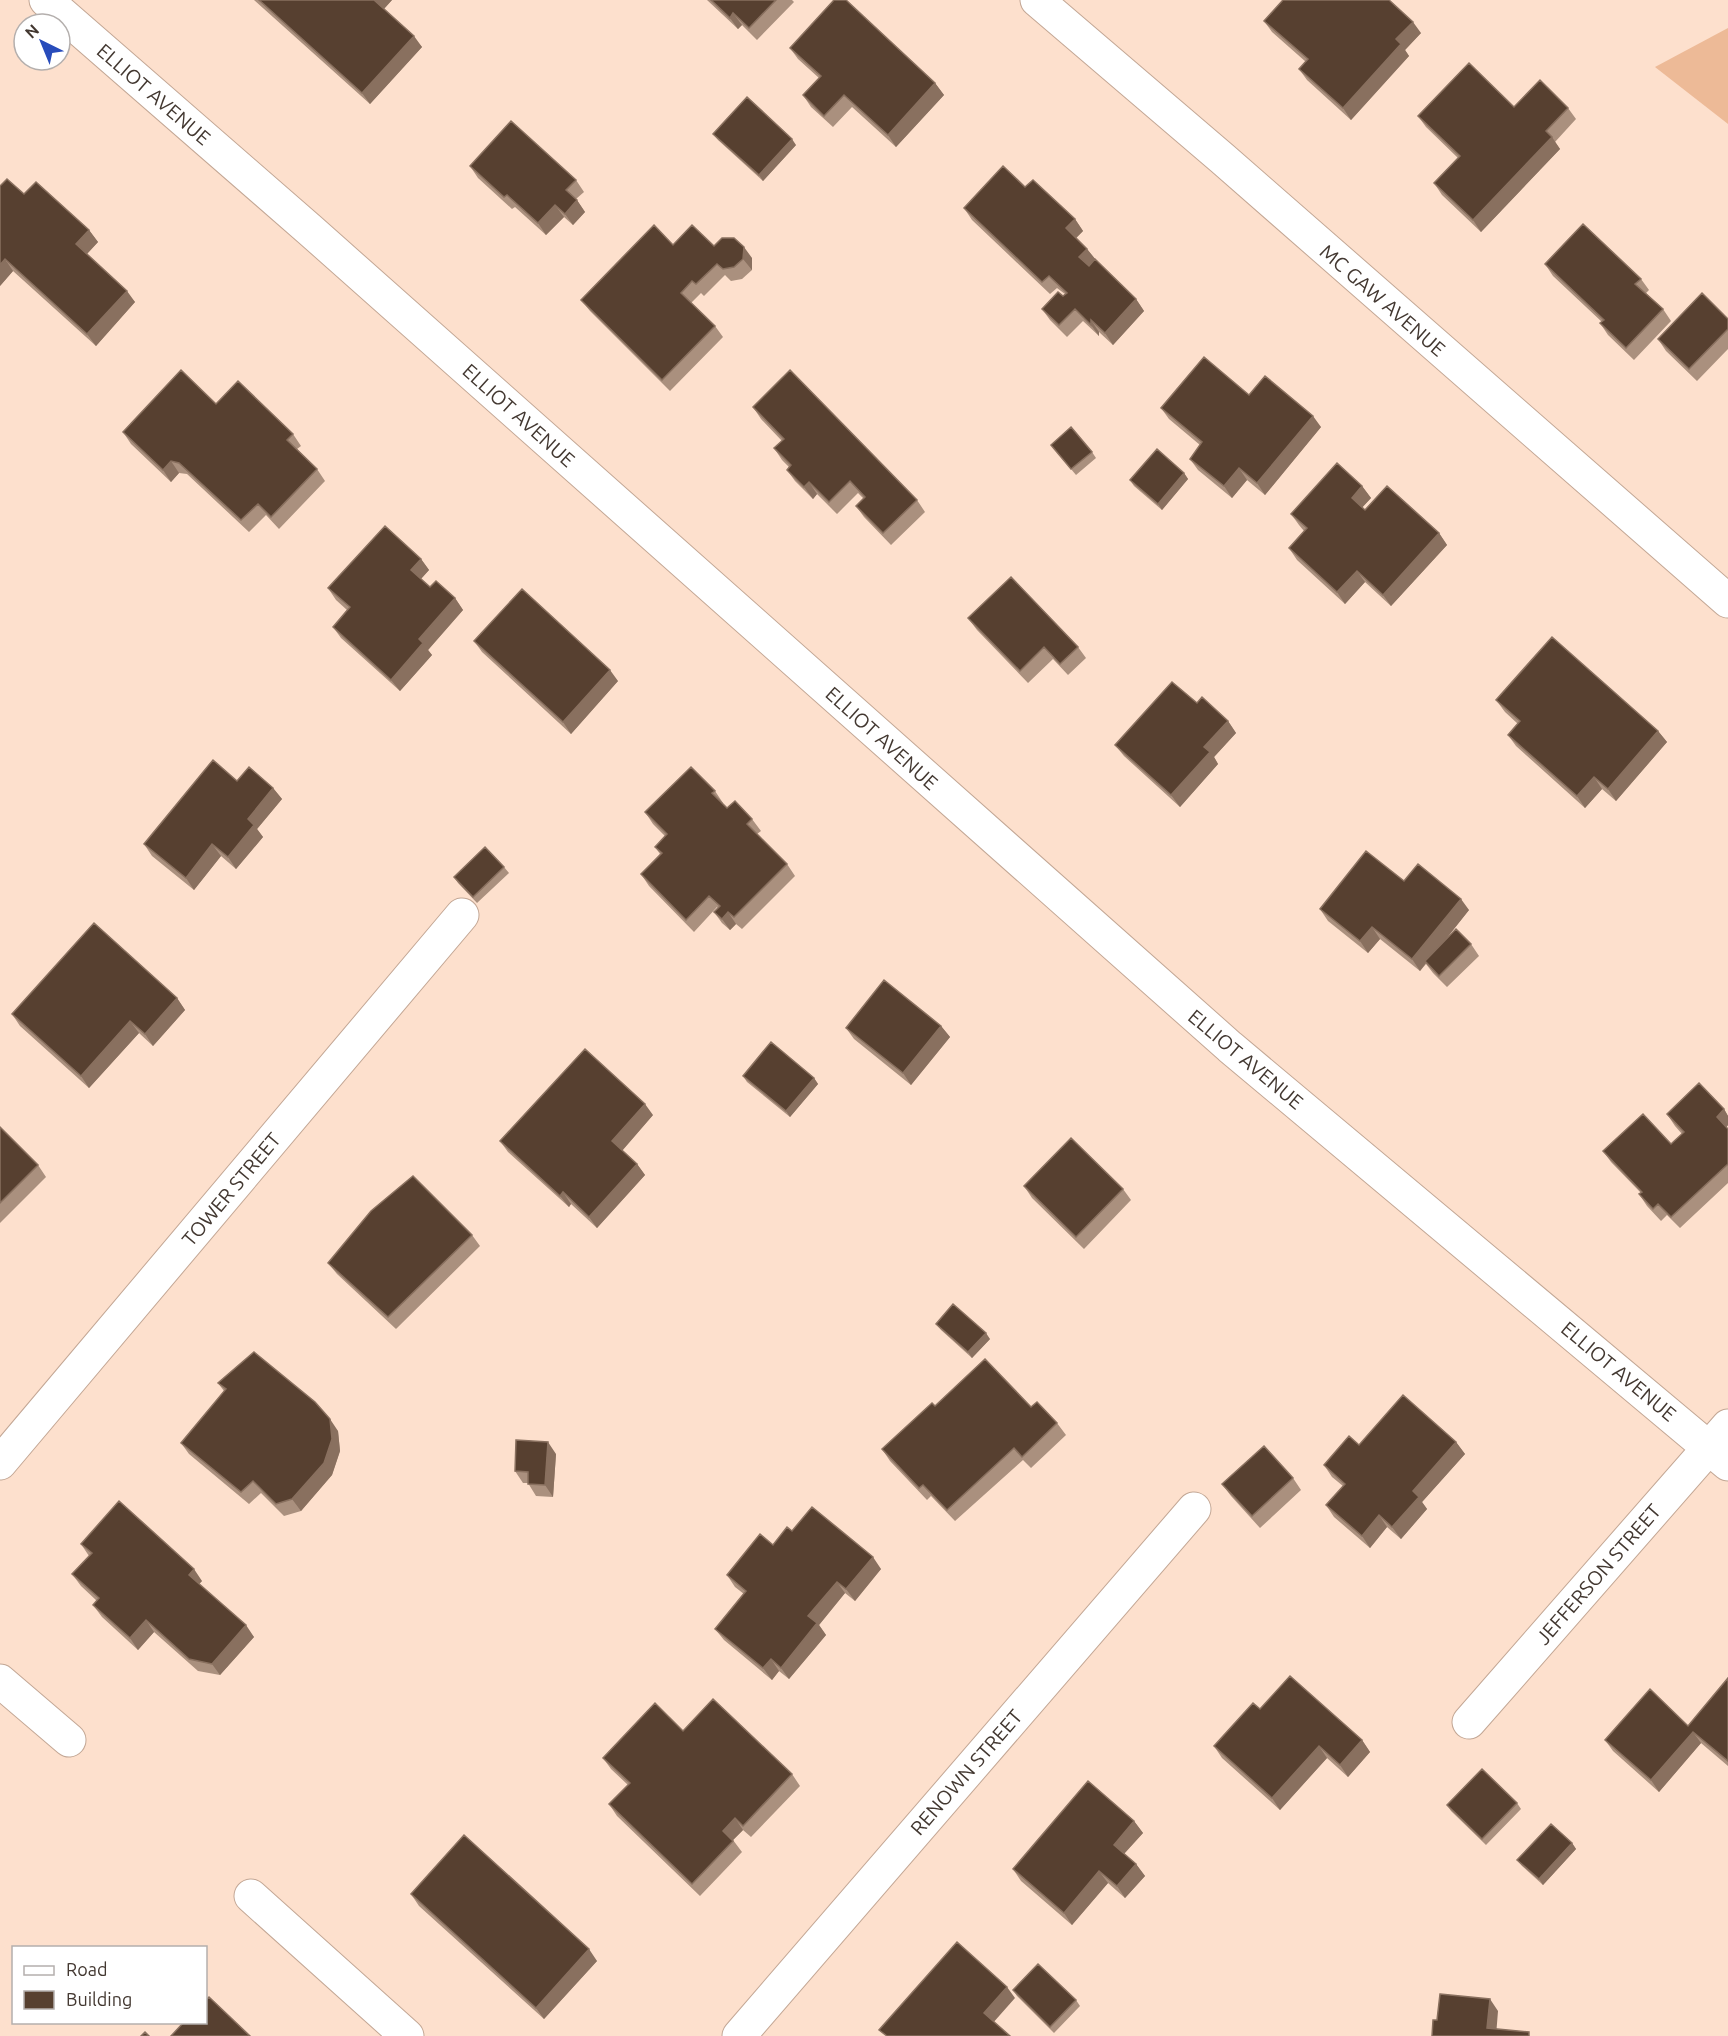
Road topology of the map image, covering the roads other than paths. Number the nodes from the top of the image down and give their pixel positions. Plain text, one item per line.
1 (46, 0) edge
2 (1036, 0) edge
3 (1728, 601) edge
4 (462, 915) dead end
5 (1722, 1446) edge
6 (0, 1463) edge
7 (1194, 1509) dead end
8 (0, 1682) edge
9 (1469, 1722) dead end
10 (69, 1740) dead end
11 (251, 1896) dead end
12 (407, 2036) edge
13 (739, 2036) edge

1 - 5 street, ELLIOT AVENUE
2 - 3 street, MC GAW AVENUE
4 - 6 street, TOWER STREET
5 - 9 street, JEFFERSON STREET
7 - 13 street, RENOWN STREET
8 - 10 street
11 - 12 street

